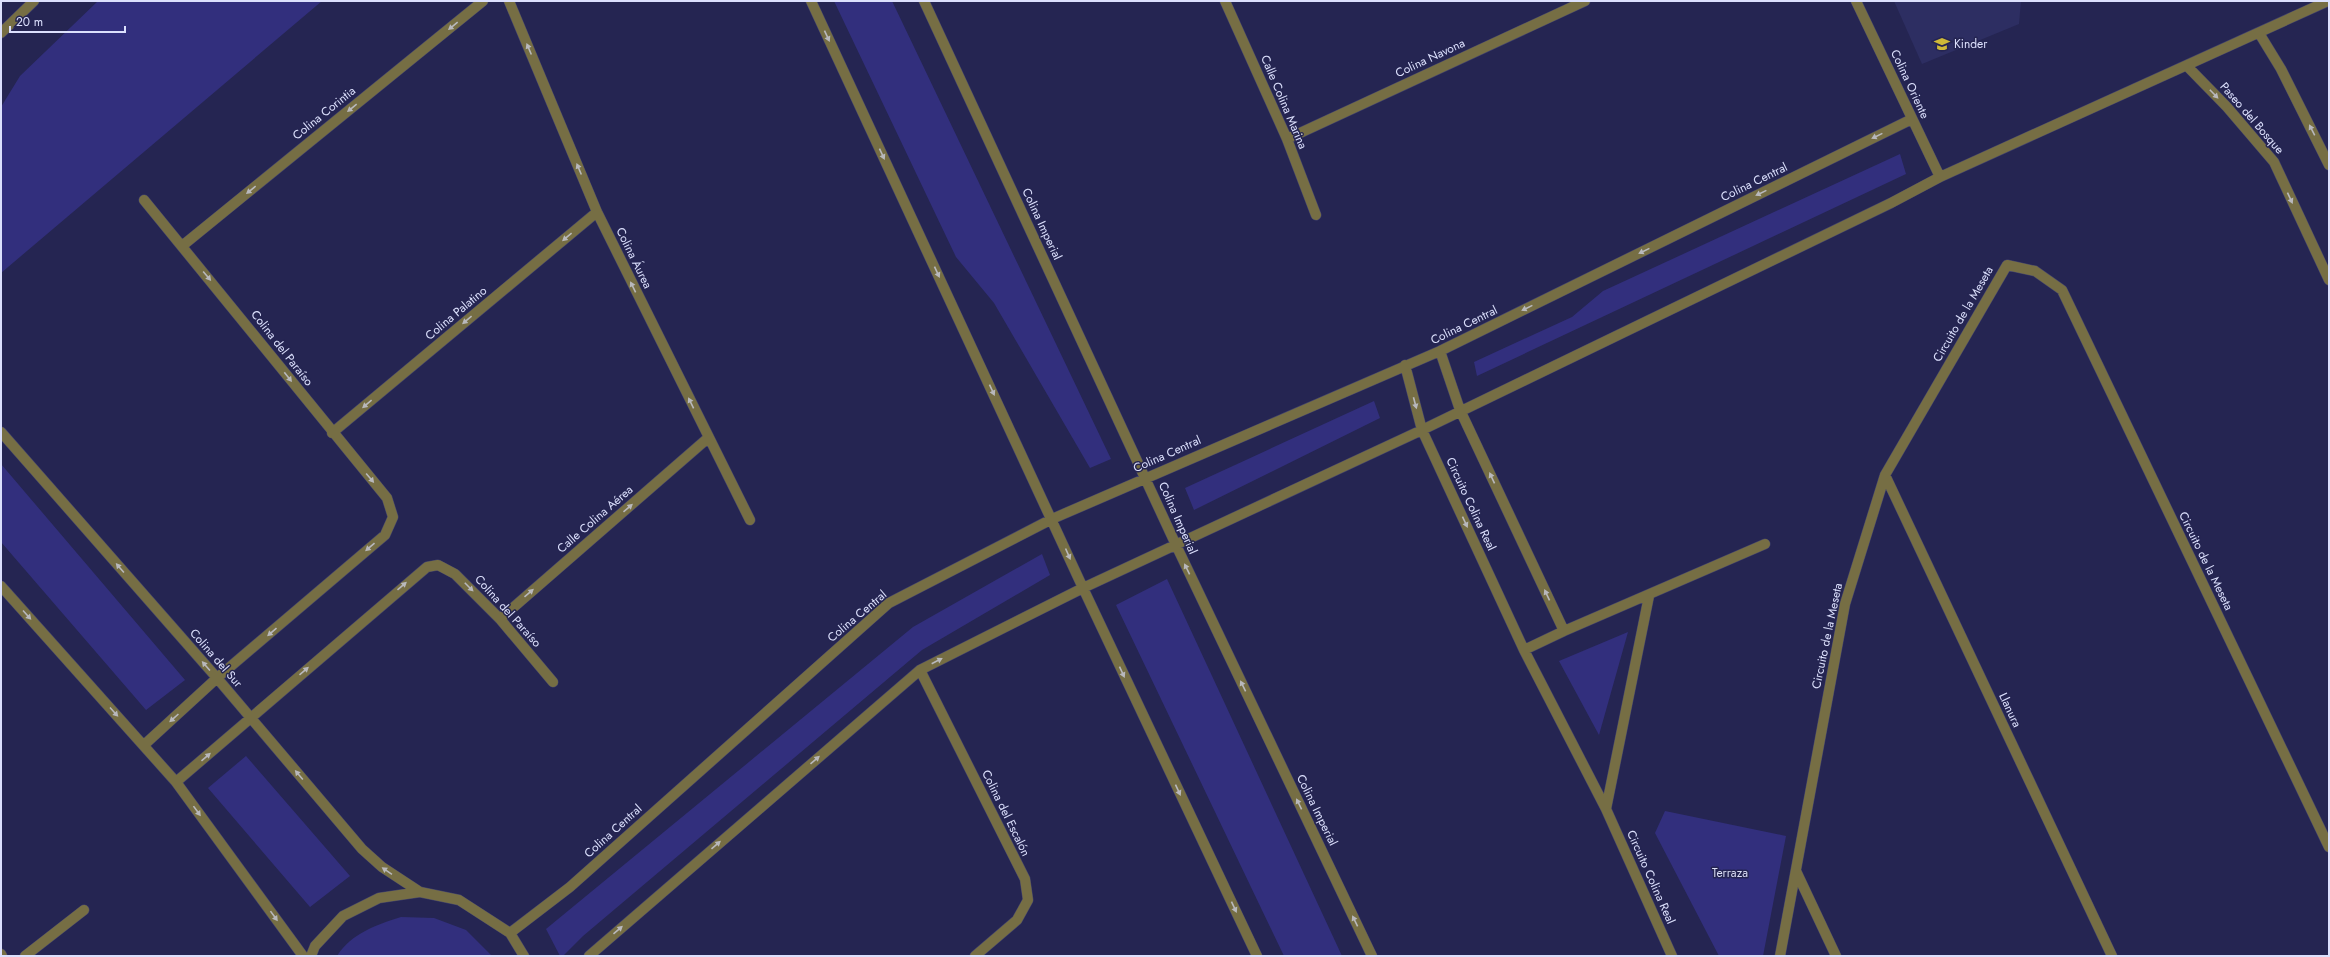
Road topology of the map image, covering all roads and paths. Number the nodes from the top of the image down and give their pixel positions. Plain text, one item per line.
1 (34, 1) edge
2 (483, 1) edge
3 (509, 1) edge
4 (811, 1) edge
5 (924, 1) edge
6 (1225, 1) edge
7 (1585, 1) edge
8 (1856, 1) edge
9 (2328, 1) edge
10 (1, 33) edge
11 (2259, 33) junction
12 (2187, 66) junction
13 (1912, 119) junction
14 (1287, 139) junction
15 (2329, 165) edge
16 (1940, 177) junction
17 (144, 200) dead end
18 (597, 212) junction
19 (1316, 215) dead end
20 (182, 246) junction
21 (2329, 280) edge
22 (1440, 351) junction
23 (1405, 365) junction
24 (1460, 410) junction
25 (1422, 430) junction
26 (1, 432) edge
27 (332, 433) junction
28 (708, 438) junction
29 (1885, 475) junction
30 (1146, 478) junction
31 (1052, 519) junction
32 (750, 520) dead end
33 (1765, 544) dead end
34 (1176, 545) junction
35 (1, 586) edge
36 (1082, 588) junction
37 (1649, 596) junction
38 (500, 619) junction
39 (1564, 631) junction
40 (1524, 650) junction
41 (920, 670) junction
42 (217, 678) junction
43 (553, 682) dead end
44 (250, 717) junction
45 (144, 745) junction
46 (176, 782) junction
47 (1606, 809) junction
48 (2329, 847) edge
49 (1796, 871) junction
50 (420, 892) junction
51 (84, 910) dead end
52 (510, 933) junction
53 (24, 956) edge
54 (303, 956) edge
55 (311, 956) edge
56 (524, 956) edge
57 (589, 956) edge
58 (975, 956) edge
59 (1257, 956) edge
60 (1372, 956) edge
61 (1672, 956) edge
62 (1780, 956) edge
63 (1836, 956) edge
64 (2112, 956) edge

1 - 10 street
2 -> 20 street, Colina Corintia
18 -> 3 street, Colina Áurea
4 -> 31 street
5 - 30 street, Colina Imperial
6 - 14 street, Calle Colina Marina
7 - 14 street, Colina Navona
8 - 13 street, Colina Oriente
9 - 11 street
11 - 12 street
15 -> 11 street
12 - 16 street
12 -> 21 street, Paseo del Bosque
13 - 16 street, Colina Oriente
13 -> 22 street, Colina Central
14 - 19 street, Calle Colina Marina
16 - 24 street
17 - 20 street, Colina del Paraíso
18 -> 27 street, Colina Palatino
28 -> 18 street, Colina Áurea
20 -> 27 street, Colina del Paraíso
22 - 23 street, Colina Central
22 - 24 street
23 -> 25 street, Circuito Colina Real
23 - 30 street, Colina Central
24 - 25 street
39 -> 24 street
25 - 34 street
25 -> 40 street, Circuito Colina Real
42 -> 26 street, Colina del Sur
27 -> 42 street, Colina del Paraíso
28 - 32 street, Colina Áurea
38 -> 28 street, Calle Colina Aérea
29 - 48 street, Circuito de la Meseta
29 - 49 street, Circuito de la Meseta
29 - 64 street, Llanura
30 - 31 street, Colina Central
30 - 34 street, Colina Imperial
31 -> 36 street
31 - 52 street, Colina Central
33 - 37 street
34 - 36 street
60 -> 34 street, Colina Imperial
35 -> 45 street
41 -> 36 street
36 -> 59 street
37 - 39 street
37 - 47 street
38 - 43 street, Colina del Paraíso
44 -> 38 street, Colina del Paraíso
39 - 40 street
40 - 47 street, Circuito Colina Real
57 -> 41 street
41 - 58 street, Colina del Escalón
42 - 44 street, Colina del Sur
42 -> 45 street
46 -> 44 street
50 -> 44 street, Colina del Sur
45 - 46 street
46 -> 54 street
47 - 61 street, Circuito Colina Real
49 - 62 street, Circuito de la Meseta
49 - 63 street
50 - 52 street
50 - 55 street
51 - 53 street
52 - 56 street

